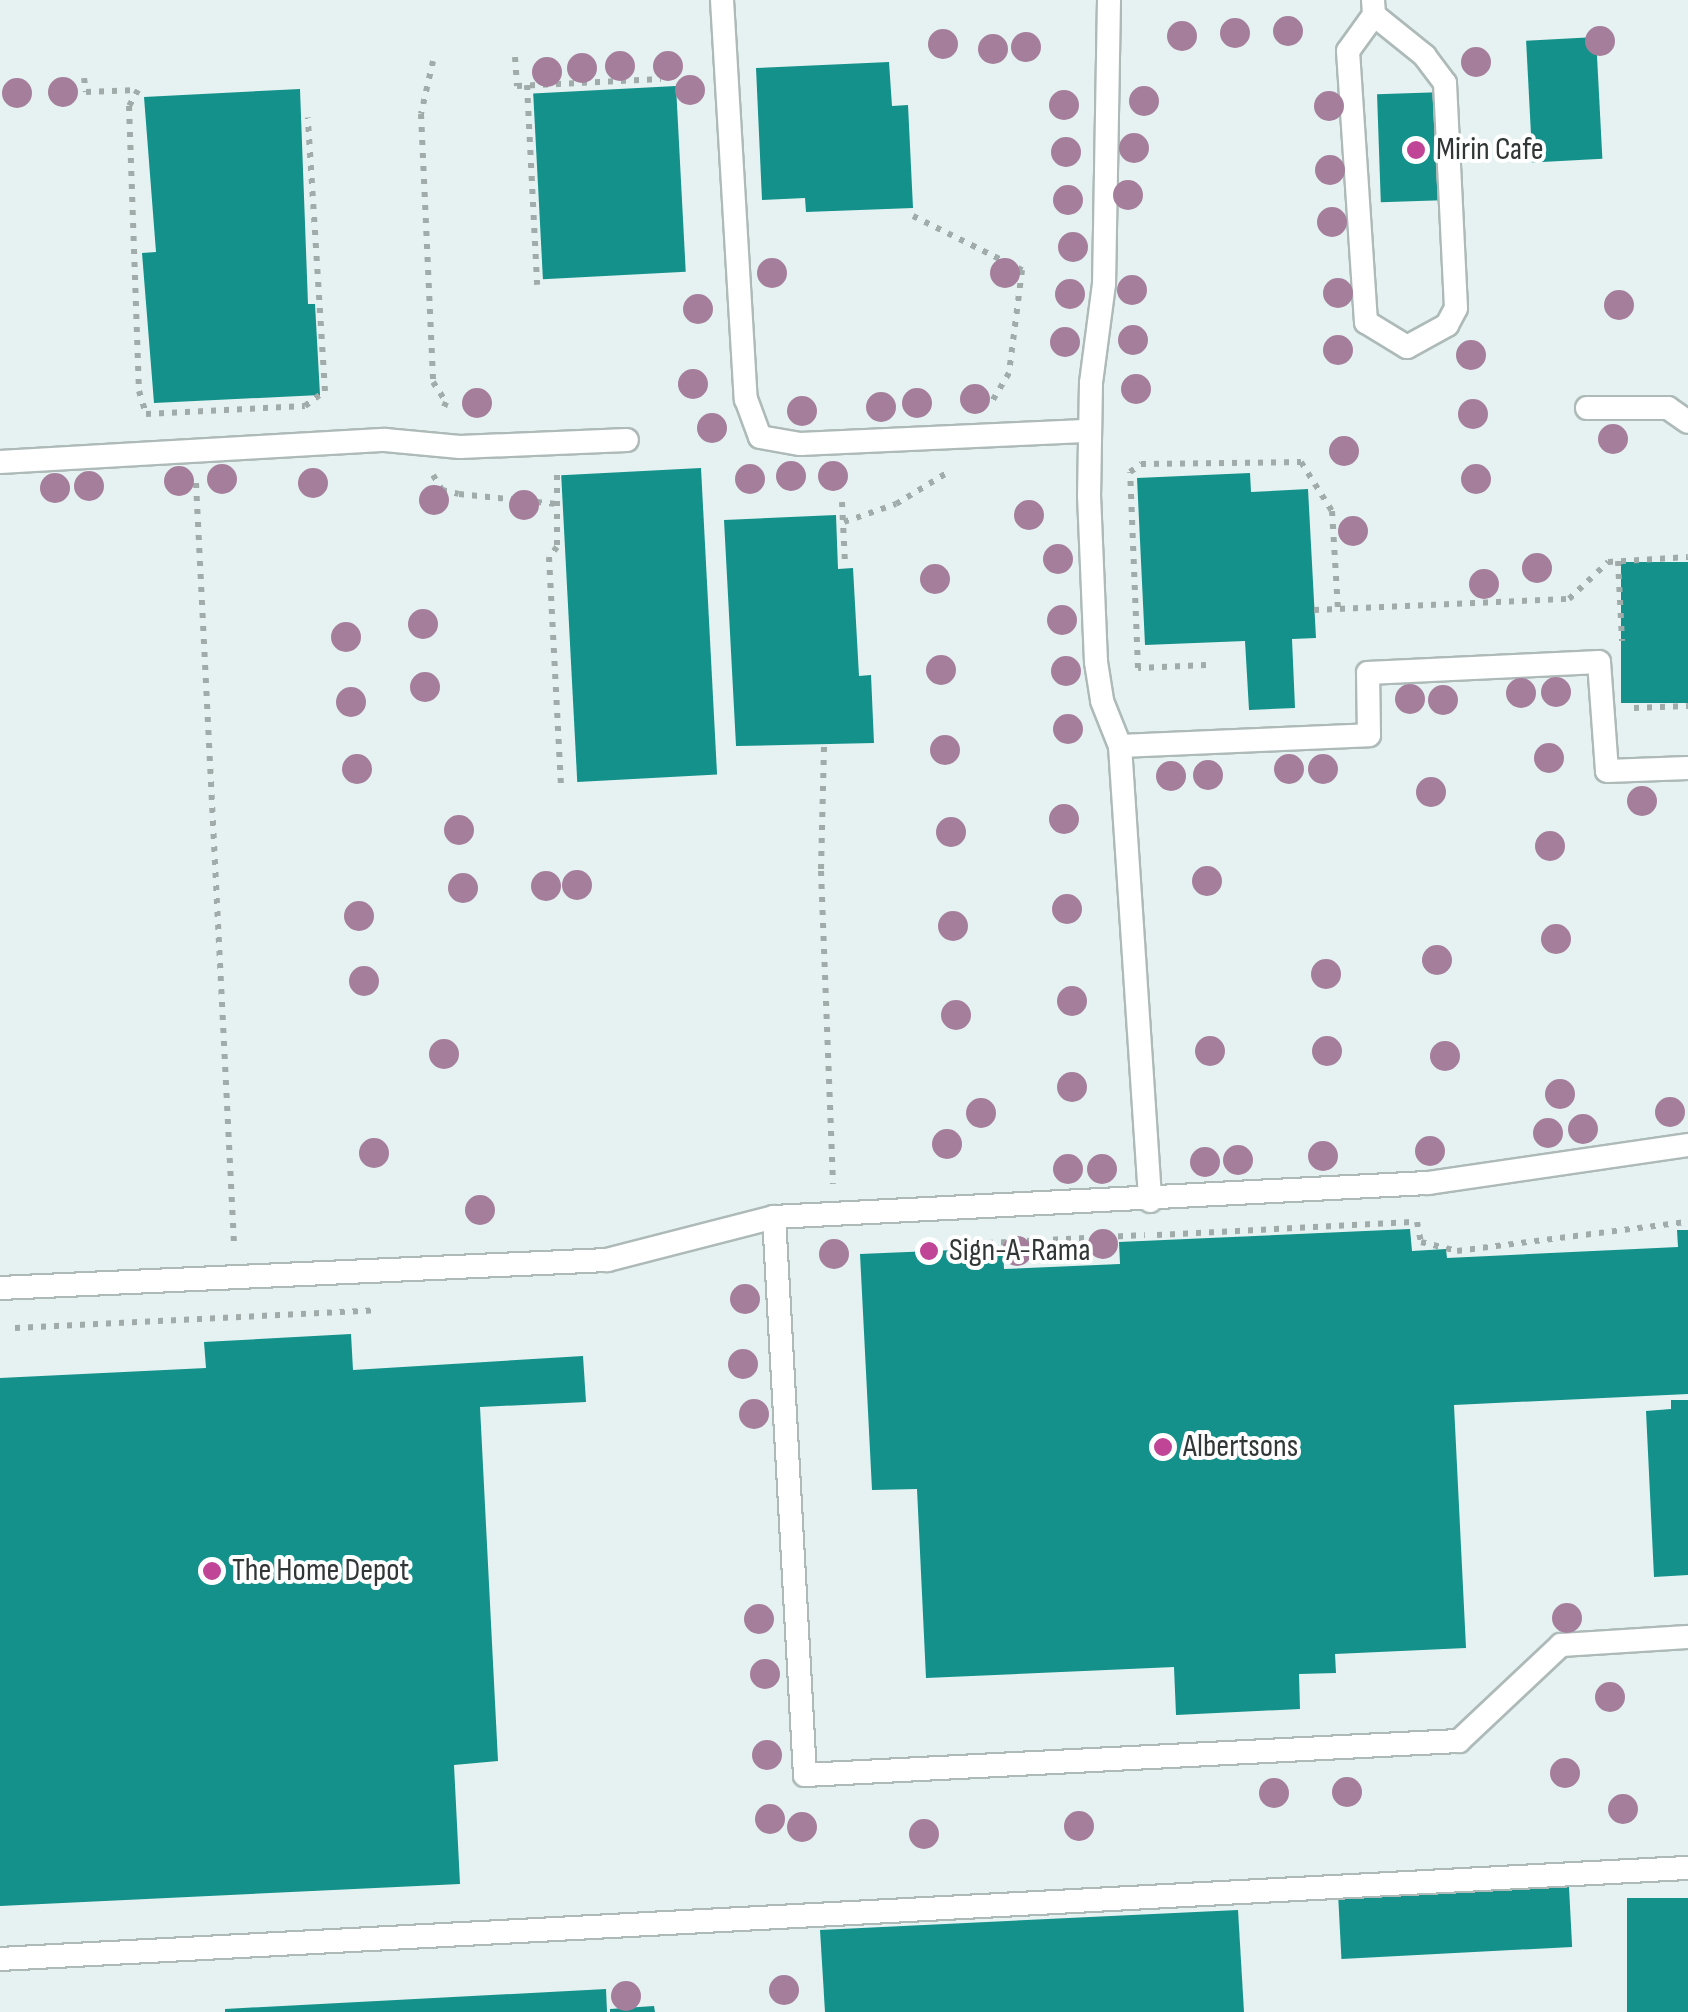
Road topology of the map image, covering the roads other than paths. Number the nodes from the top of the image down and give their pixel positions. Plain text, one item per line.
1 (722, 0) edge
2 (1108, 0) edge
3 (1374, 8) edge
4 (1588, 408) dead end
5 (1688, 422) edge
6 (1090, 431) junction
7 (626, 440) dead end
8 (0, 462) edge
9 (1120, 746) junction
10 (1688, 768) edge
11 (1688, 1145) edge
12 (1150, 1201) junction
13 (774, 1217) junction
14 (0, 1288) edge
15 (1688, 1637) edge
16 (1688, 1868) edge
17 (0, 1960) edge

1 - 6 lane
2 - 6 lane
3 - 3 lane
4 - 5 lane
6 - 9 lane
7 - 8 lane
9 - 10 lane
9 - 12 lane
11 - 12 lane
12 - 13 lane
13 - 14 lane
13 - 15 lane
16 - 17 lane

